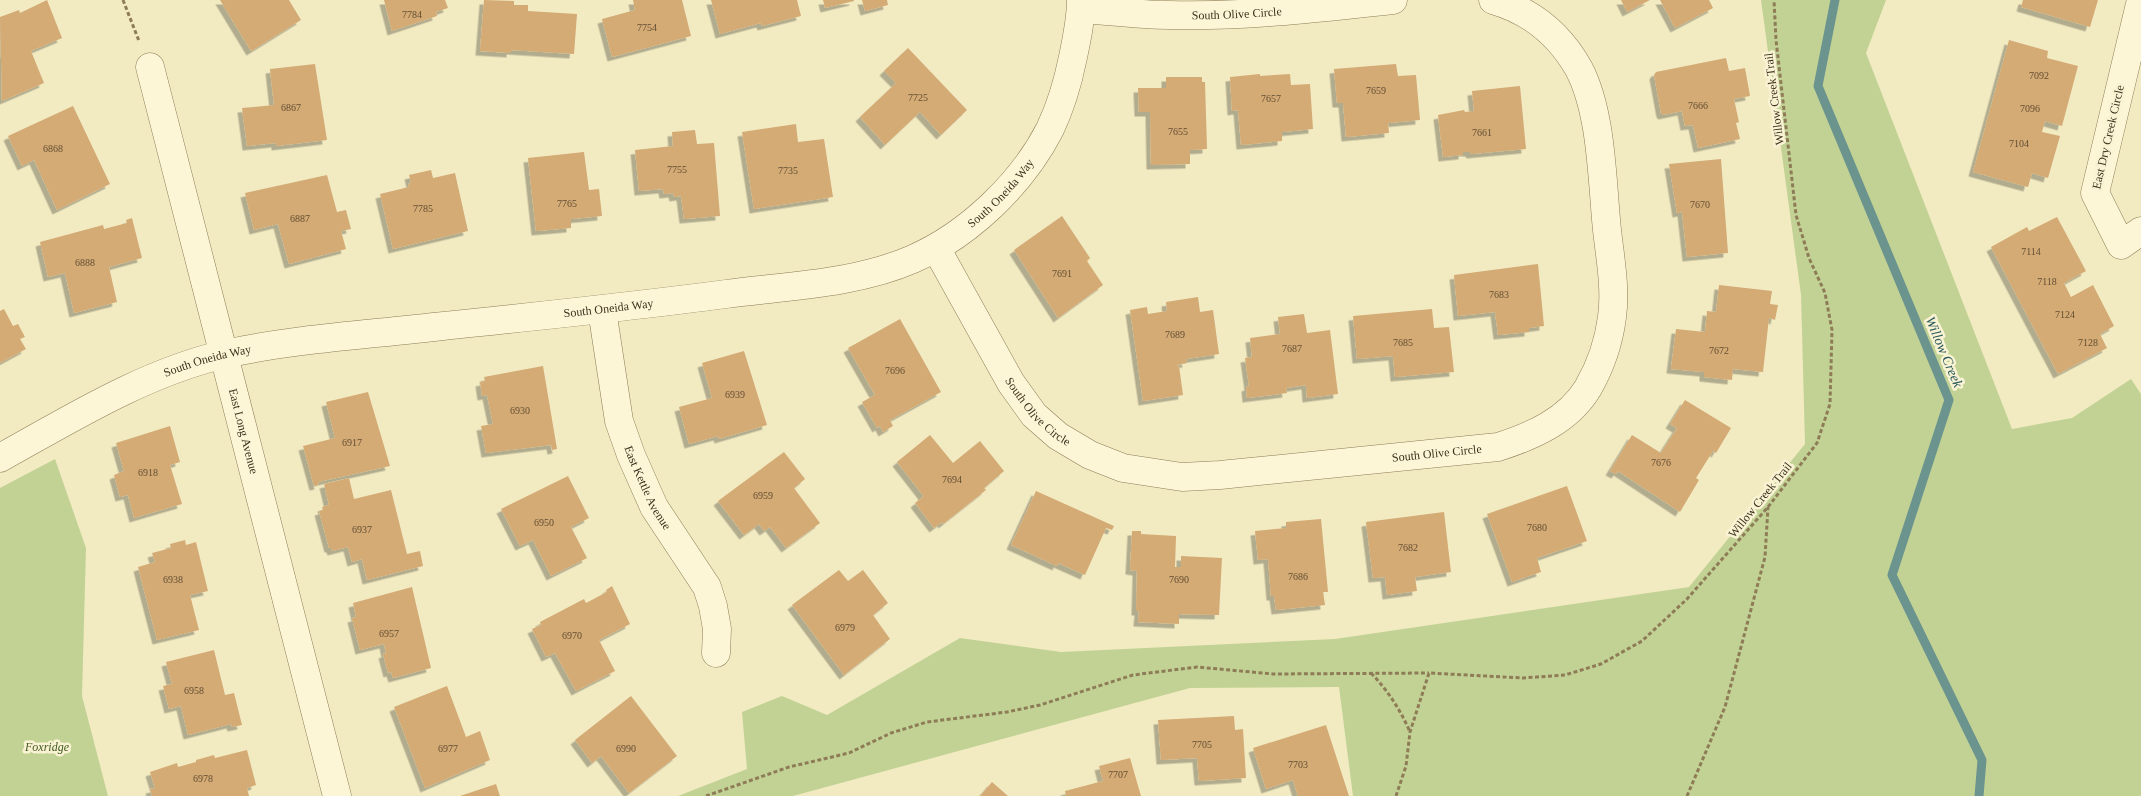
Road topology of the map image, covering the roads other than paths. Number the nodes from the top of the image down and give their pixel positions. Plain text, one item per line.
1 (1393, 0) edge
2 (1493, 0) edge
3 (2141, 0) edge
4 (1081, 4) edge
5 (150, 67) road end
6 (2141, 231) edge
7 (936, 248) junction
8 (602, 310) junction
9 (225, 354) junction
10 (0, 458) edge
11 (716, 654) dead end
12 (337, 796) edge

1 - 4 street, South Olive Circle
2 - 7 street, South Olive Circle
3 - 6 street, East Dry Creek Circle
4 - 7 street, South Oneida Way
5 - 9 street, East Long Avenue
7 - 8 street, South Oneida Way
8 - 9 street, South Oneida Way
8 - 11 street, East Kettle Avenue
9 - 10 street, South Oneida Way
9 - 12 street, East Long Avenue

